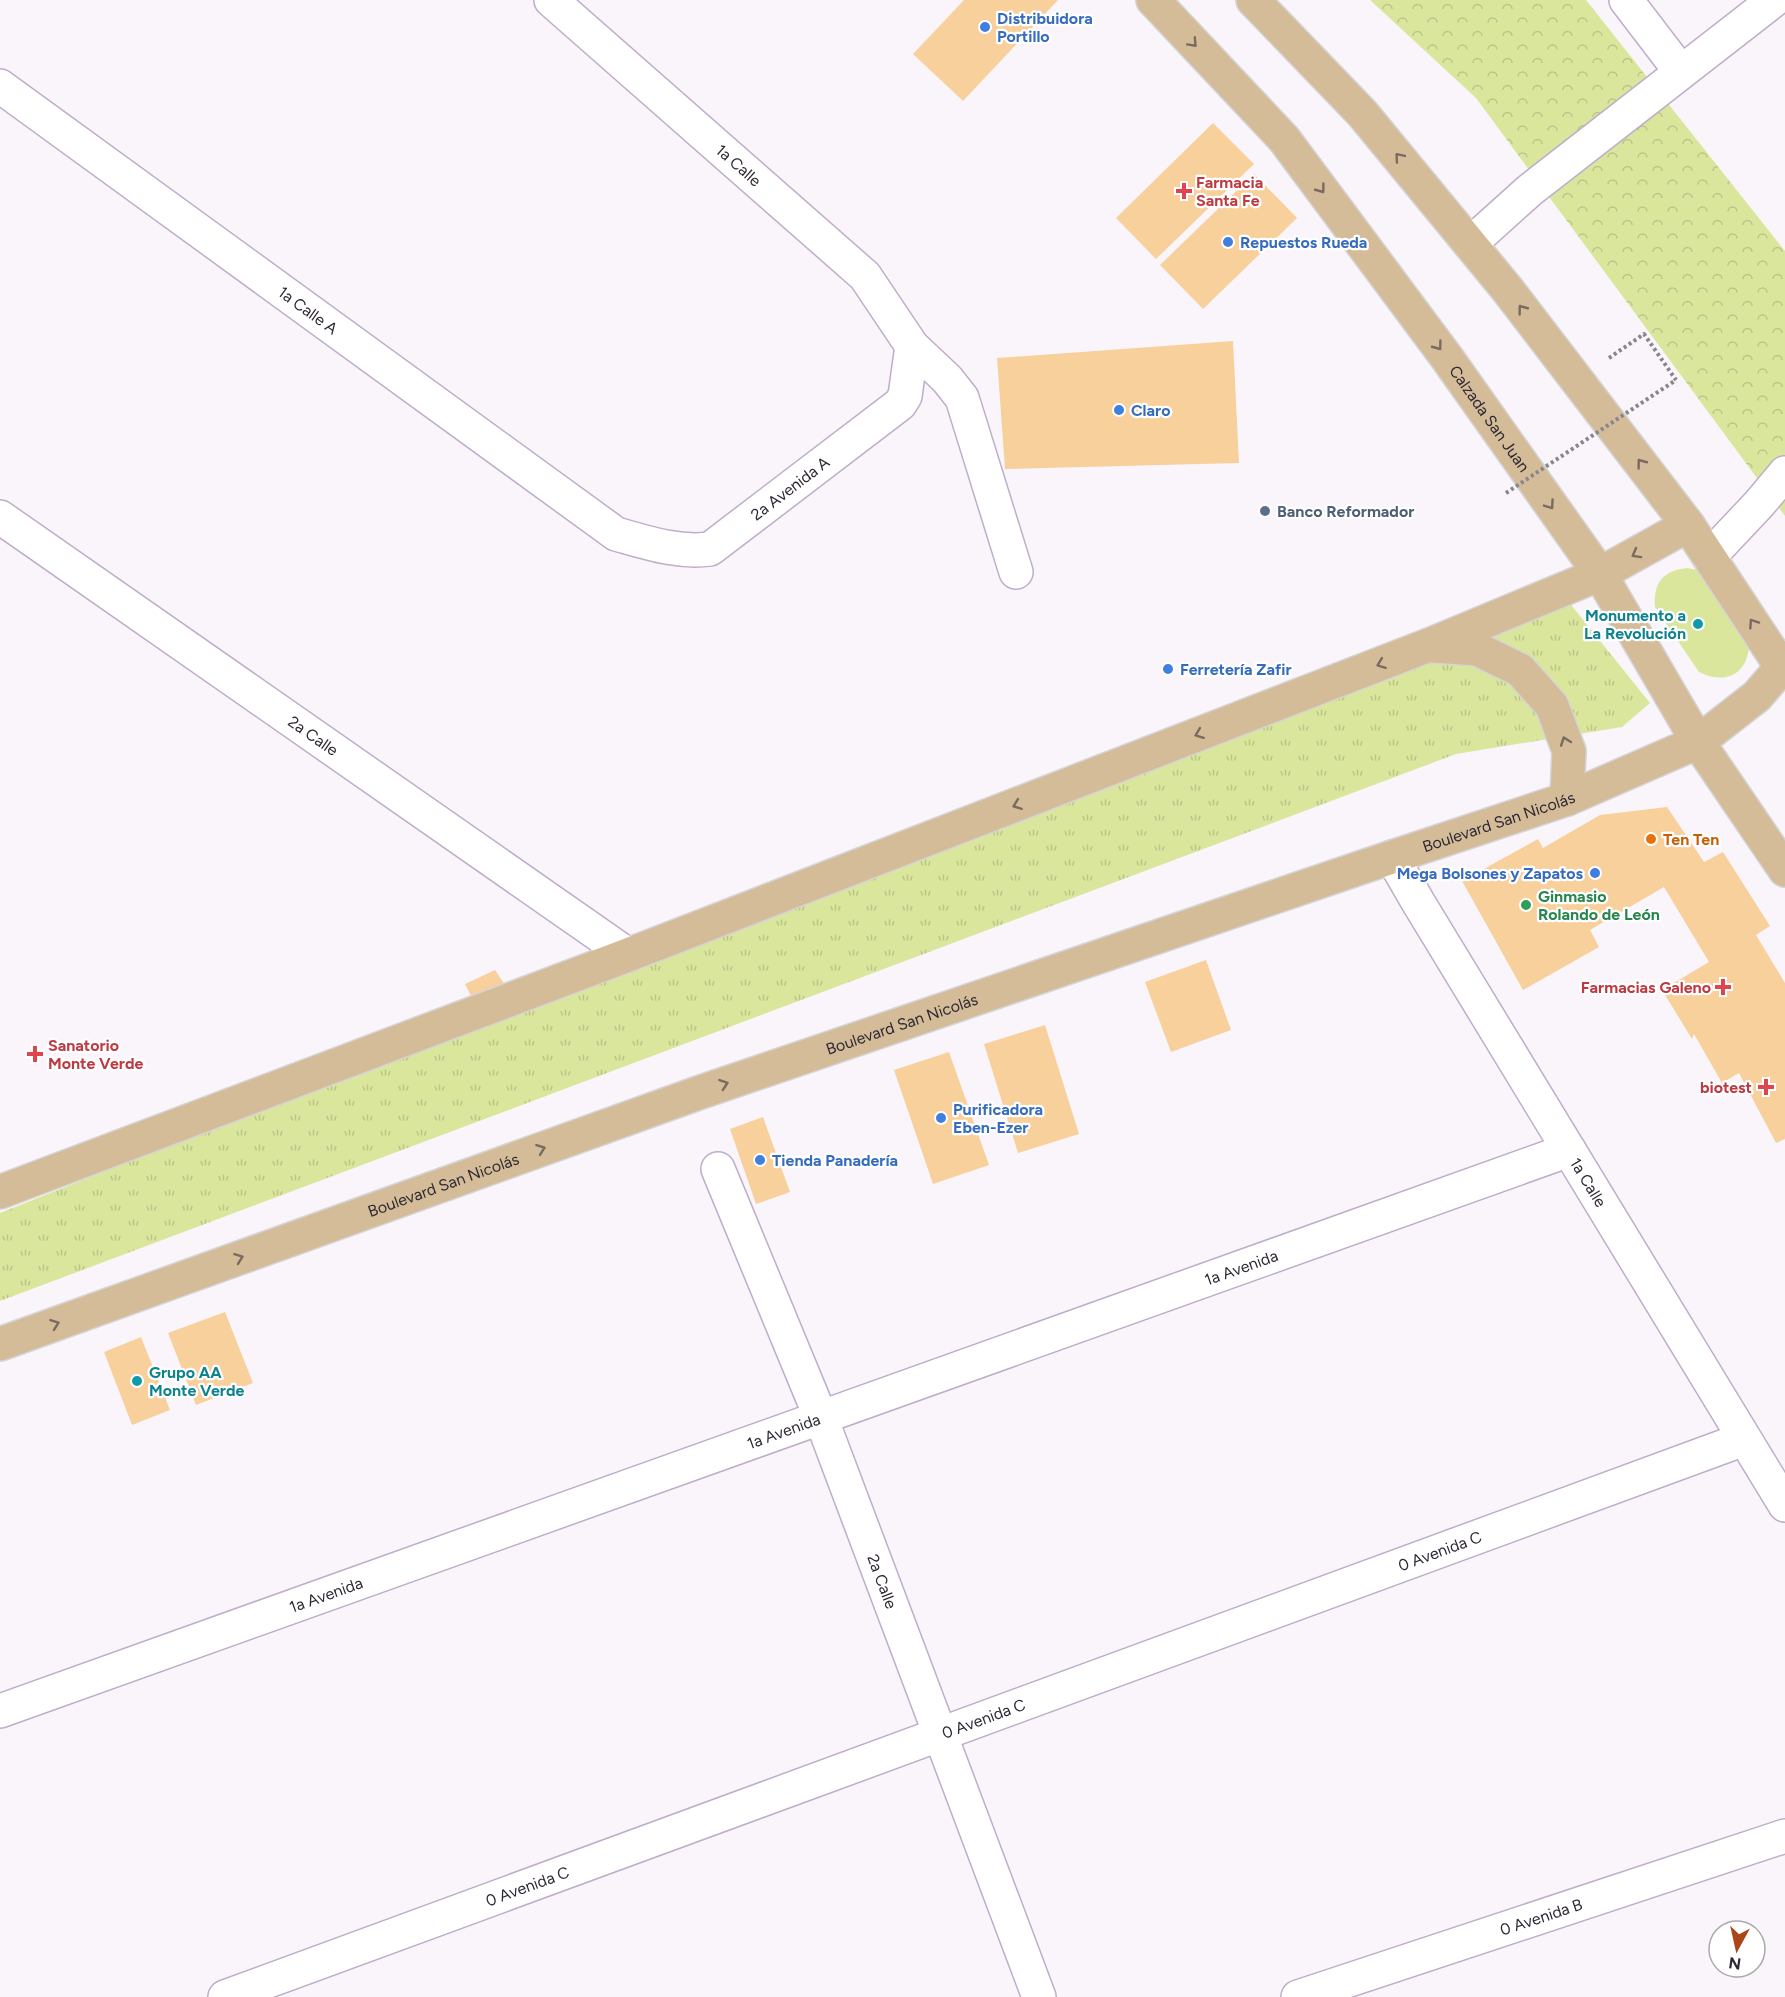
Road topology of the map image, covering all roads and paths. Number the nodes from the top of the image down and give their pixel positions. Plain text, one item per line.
1 (550, 0) edge
2 (1153, 0) edge
3 (1253, 0) edge
4 (1626, 0) edge
5 (1774, 0) edge
6 (1681, 72) junction
7 (0, 86) edge
8 (1470, 244) junction
9 (1644, 334) dead end
10 (912, 346) junction
11 (1785, 473) edge
12 (1506, 493) dead end
13 (0, 517) edge
14 (1688, 525) junction
15 (616, 534) joint
16 (1708, 557) junction
17 (1017, 572) dead end
18 (1600, 574) junction
19 (1429, 645) junction
20 (1784, 668) edge
21 (1698, 742) junction
22 (1568, 799) junction
23 (1392, 856) junction
24 (1785, 870) edge
25 (628, 955) junction
26 (1569, 1150) junction
27 (718, 1169) dead end
28 (0, 1192) edge
29 (0, 1344) edge
30 (821, 1418) junction
31 (1744, 1439) junction
32 (1785, 1505) edge
33 (0, 1711) edge
34 (940, 1734) junction
35 (1785, 1836) edge
36 (225, 1997) edge
37 (1039, 1997) edge
38 (1298, 1997) edge

1 - 10 street, 1a Calle
2 -> 18 main road, Calzada San Juan
8 -> 3 main road
4 - 6 street
5 - 6 street
6 - 8 street
7 - 15 street, 1a Calle A
14 -> 8 main road
9 - 12 path, bridge
10 - 15 street, 2a Avenida A
10 - 17 street, 1a Calle
11 - 16 street
13 - 25 street, 2a Calle
14 - 16 main road
14 -> 18 main road
20 -> 16 main road
18 - 19 main road
18 - 21 main road, Calzada San Juan
22 -> 19 main road
19 -> 25 main road
20 - 21 main road, Boulevard San Nicolás
21 - 22 main road, Boulevard San Nicolás
21 - 24 main road, Calzada San Juan
22 - 23 main road, Boulevard San Nicolás
23 - 26 street, 1a Calle
29 -> 23 main road, Boulevard San Nicolás
25 - 28 main road
26 - 30 street, 1a Avenida
26 - 31 street, 1a Calle
27 - 30 street, 2a Calle
30 - 33 street, 1a Avenida
30 - 34 street, 2a Calle
31 - 32 street, 1a Calle
31 - 34 street, 0 Avenida C
34 - 36 street, 0 Avenida C
34 - 37 street, 2a Calle
35 - 38 street, 0 Avenida B

